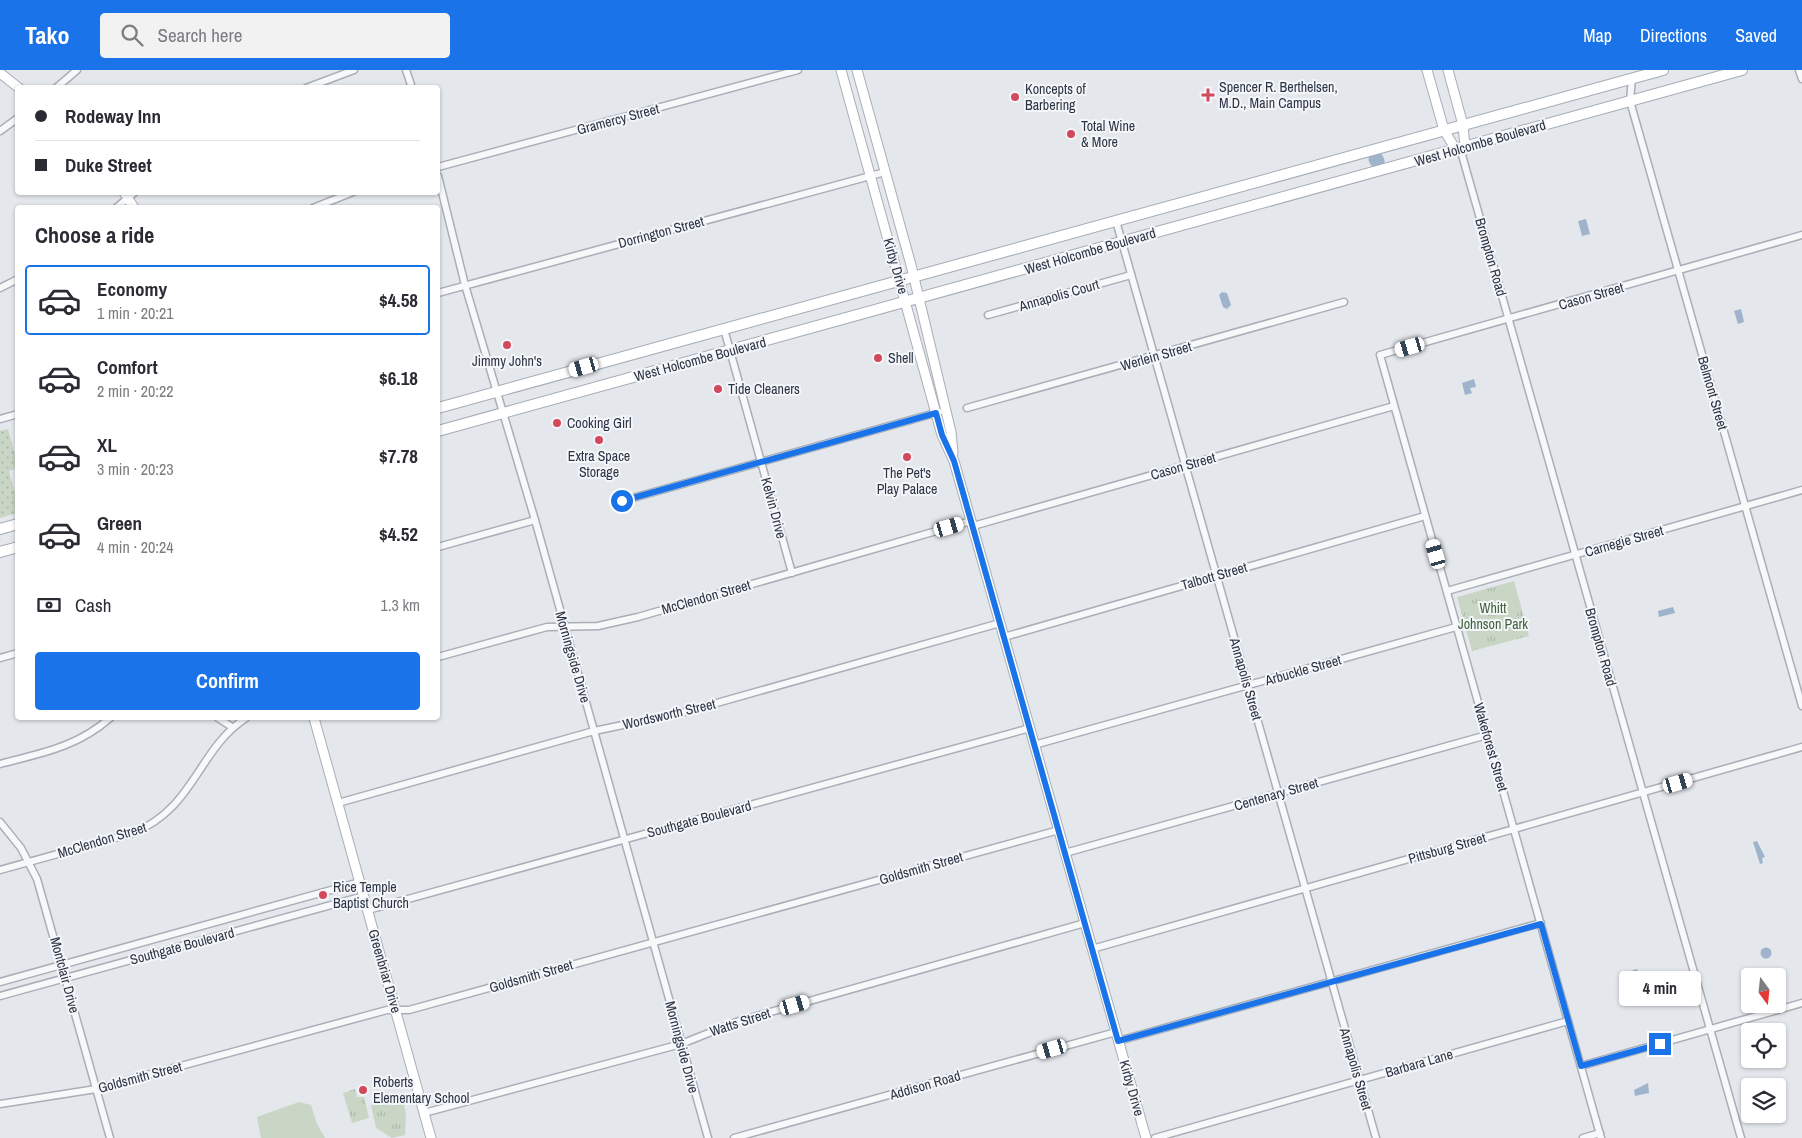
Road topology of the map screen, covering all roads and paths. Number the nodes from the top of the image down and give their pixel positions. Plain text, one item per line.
1 (77, 70) edge
2 (354, 70) edge
3 (406, 70) edge
4 (798, 70) edge
5 (841, 70) edge
6 (857, 70) edge
7 (1427, 70) edge
8 (1448, 70) edge
9 (1663, 70) edge
10 (1742, 70) edge
11 (1799, 70) edge
12 (0, 73) edge
13 (1632, 78) junction
14 (1802, 79) edge
15 (15, 85) edge
16 (60, 85) edge
17 (314, 85) edge
18 (411, 85) edge
19 (1630, 101) junction
20 (15, 120) edge
21 (1463, 125) junction
22 (1444, 130) junction
23 (0, 131) edge
24 (1461, 151) junction
25 (440, 167) edge
26 (885, 172) junction
27 (871, 176) junction
28 (440, 184) edge
29 (128, 195) edge
30 (346, 195) edge
31 (119, 205) edge
32 (320, 205) edge
33 (1116, 221) junction
34 (1802, 235) edge
35 (1121, 242) junction
36 (1678, 271) junction
37 (1131, 275) junction
38 (914, 277) junction
39 (15, 280) edge
40 (900, 281) junction
41 (465, 285) junction
42 (0, 288) edge
43 (440, 292) edge
44 (918, 299) junction
45 (906, 302) junction
46 (1344, 302) dead end
47 (988, 315) dead end
48 (1509, 319) junction
49 (724, 329) junction
50 (730, 351) junction
51 (1154, 356) junction
52 (1380, 356) joint
53 (497, 391) junction
54 (1394, 406) junction
55 (440, 407) edge
56 (967, 408) dead end
57 (946, 411) junction
58 (504, 413) junction
59 (936, 413) junction
60 (15, 415) edge
61 (0, 419) edge
62 (440, 430) edge
63 (954, 461) junction
64 (761, 462) junction
65 (1185, 466) junction
66 (1802, 490) edge
67 (622, 501) dead end
68 (1745, 506) junction
69 (1425, 516) junction
70 (535, 520) junction
71 (972, 524) junction
72 (15, 525) edge
73 (0, 529) edge
74 (440, 546) edge
75 (15, 548) edge
76 (0, 552) edge
77 (1575, 554) junction
78 (792, 573) junction
79 (1216, 575) junction
80 (1446, 591) junction
81 (1000, 623) junction
82 (564, 626) junction
83 (1456, 627) junction
84 (1004, 637) junction
85 (15, 654) edge
86 (440, 656) edge
87 (0, 658) edge
88 (1247, 685) junction
89 (1802, 706) edge
90 (108, 720) edge
91 (221, 720) edge
92 (243, 720) edge
93 (315, 720) edge
94 (232, 727) junction
95 (1030, 728) junction
96 (594, 731) junction
97 (1487, 734) junction
98 (1034, 744) junction
99 (1802, 748) edge
100 (0, 764) edge
101 (1643, 793) junction
102 (1278, 794) junction
103 (338, 803) junction
104 (0, 822) edge
105 (1514, 829) junction
106 (1059, 830) junction
107 (624, 840) junction
108 (1065, 853) junction
109 (29, 862) junction
110 (0, 870) edge
111 (360, 882) junction
112 (1305, 888) junction
113 (364, 896) junction
114 (368, 910) junction
115 (1085, 923) junction
116 (1541, 924) junction
117 (654, 942) junction
118 (1092, 949) junction
119 (62, 964) junction
120 (65, 978) junction
121 (0, 982) edge
122 (1332, 982) junction
123 (0, 996) edge
124 (1802, 1004) edge
125 (396, 1010) junction
126 (1568, 1020) junction
127 (1710, 1030) junction
128 (1117, 1036) junction
129 (681, 1044) junction
130 (1581, 1066) junction
131 (1360, 1080) junction
132 (96, 1089) junction
133 (0, 1104) edge
134 (424, 1113) junction
135 (1601, 1136) edge
136 (110, 1138) edge
137 (431, 1138) edge
138 (708, 1138) edge
139 (734, 1138) edge
140 (1146, 1138) edge
141 (1155, 1138) edge
142 (1376, 1138) edge
143 (1583, 1138) edge
144 (1741, 1138) edge

1 - 16 street
2 - 17 street
3 - 18 street
4 - 25 street, Gramercy Street
5 - 27 main road, Kirby Drive
6 - 26 main road, Kirby Drive
7 - 22 main road, Brompton Road
8 - 21 main road, Brompton Road
9 - 13 main road, West Holcombe Boulevard
10 - 19 main road, West Holcombe Boulevard
11 - 14 street
12 - 15 main road
13 - 19 street, Belmont Street
13 - 21 main road, West Holcombe Boulevard
19 - 24 main road, West Holcombe Boulevard
19 - 36 street, Belmont Street
20 - 23 street
21 - 22 main road, West Holcombe Boulevard
21 - 24 main road, Brompton Road
22 - 24 main road, Brompton Road
22 - 33 main road, West Holcombe Boulevard
24 - 35 main road, West Holcombe Boulevard
24 - 48 street, Brompton Road
26 - 27 street, Dorrington Street
26 - 38 main road, Kirby Drive
27 - 40 main road, Kirby Drive
27 - 41 street, Dorrington Street
28 - 41 street, Morningside Drive
29 - 31 street
30 - 32 street
33 - 35 street, Annapolis Street
33 - 38 main road, West Holcombe Boulevard
34 - 36 street, Cason Street
35 - 37 street, Annapolis Street
35 - 44 main road, West Holcombe Boulevard
36 - 48 street, Cason Street
36 - 68 street, Belmont Street
37 - 47 street, Annapolis Court
37 - 51 street, Annapolis Street
38 - 40 main road, West Holcombe Boulevard
38 - 44 main road, Kirby Drive
39 - 42 street
40 - 45 main road, Kirby Drive
40 - 49 main road, West Holcombe Boulevard
41 - 43 street, Dorrington Street
41 - 53 street, Morningside Drive
44 - 45 main road, West Holcombe Boulevard
44 - 57 main road, Kirby Drive
45 - 50 main road, West Holcombe Boulevard
45 - 59 main road, Kirby Drive
46 - 51 street, Werlein Street
48 - 52 street, Cason Street
48 - 77 street, Brompton Road
49 - 50 street, Kelvin Drive
49 - 53 main road, West Holcombe Boulevard
50 - 58 main road, West Holcombe Boulevard
50 - 64 street, Kelvin Drive
51 - 56 street, Werlein Street
51 - 65 street, Annapolis Street
52 - 54 street, Wakeforest Street
53 - 55 main road, West Holcombe Boulevard
53 - 58 street, Morningside Drive
54 - 65 street, Cason Street
54 - 69 street, Wakeforest Street
57 - 59 street
57 - 63 main road, Kirby Drive
58 - 62 main road, West Holcombe Boulevard
58 - 70 street, Morningside Drive
59 - 63 main road, Kirby Drive
59 - 64 street
60 - 61 street
63 - 71 main road, Kirby Drive
64 - 67 street
64 - 78 street, Kelvin Drive
65 - 71 street, Cason Street
65 - 79 street, Annapolis Street
66 - 68 street, Carnegie Street
68 - 77 street, Carnegie Street
68 - 89 street, Belmont Street
69 - 79 street, Talbott Street
69 - 80 street, Wakeforest Street
70 - 74 street
70 - 82 street, Morningside Drive
71 - 78 street, McClendon Street
71 - 81 main road, Kirby Drive
72 - 73 main road
75 - 76 main road
77 - 80 street, Carnegie Street
77 - 101 street, Brompton Road
78 - 82 street, McClendon Street
79 - 84 street, Talbott Street
79 - 88 street, Annapolis Street
80 - 83 street, Wakeforest Street
81 - 84 main road, Kirby Drive
81 - 96 street, Wordsworth Street
82 - 86 street, McClendon Street
82 - 96 street, Morningside Drive
83 - 88 street, Arbuckle Street
83 - 97 street, Wakeforest Street
84 - 95 main road, Kirby Drive
85 - 87 street
88 - 98 street, Arbuckle Street
88 - 102 street, Annapolis Street
90 - 100 street
91 - 94 street
92 - 94 street, McClendon Street
93 - 103 main road, Greenbriar Drive
94 - 109 street, McClendon Street
95 - 98 main road, Kirby Drive
95 - 107 street, Southgate Boulevard
96 - 103 street, Wordsworth Street
96 - 107 street, Morningside Drive
97 - 102 street, Centenary Street
97 - 105 street, Wakeforest Street
98 - 106 main road, Kirby Drive
99 - 101 street, Pittsburg Street
101 - 105 street, Pittsburg Street
101 - 127 street, Brompton Road
102 - 108 street, Centenary Street
102 - 112 street, Annapolis Street
103 - 111 main road, Greenbriar Drive
104 - 109 street, Montclair Drive
105 - 112 street, Pittsburg Street
105 - 116 street, Wakeforest Street
106 - 108 main road, Kirby Drive
106 - 117 street, Goldsmith Street
107 - 114 street, Southgate Boulevard
107 - 117 street, Morningside Drive
108 - 115 main road, Kirby Drive
109 - 110 street, McClendon Street
109 - 119 street, Montclair Drive
111 - 113 main road, Greenbriar Drive
111 - 119 street, Southgate Boulevard
112 - 118 street, Pittsburg Street
112 - 122 street, Annapolis Street
113 - 114 main road, Greenbriar Drive
113 - 120 street, Southgate Boulevard
114 - 125 main road, Greenbriar Drive
115 - 118 main road, Kirby Drive
115 - 129 street, Watts Street
116 - 122 street, Addison Road
116 - 126 street, Wakeforest Street
117 - 125 street, Goldsmith Street
117 - 129 street, Morningside Drive
118 - 128 main road, Kirby Drive
119 - 120 street, Montclair Drive
119 - 121 street, Southgate Boulevard
120 - 123 street, Southgate Boulevard
120 - 132 street, Montclair Drive
122 - 128 street, Addison Road
122 - 131 street, Annapolis Street
124 - 127 street
125 - 132 street, Goldsmith Street
125 - 134 main road, Greenbriar Drive
126 - 130 street, Wakeforest Street
126 - 131 street, Barbara Lane
127 - 130 street
127 - 144 street, Brompton Road
128 - 139 street, Addison Road
128 - 140 main road, Kirby Drive
129 - 134 street, Watts Street
129 - 138 street, Morningside Drive
130 - 135 street, Wakeforest Street
131 - 141 street, Barbara Lane
131 - 142 street, Annapolis Street
132 - 133 street, Goldsmith Street
132 - 136 street, Montclair Drive
134 - 137 main road, Greenbriar Drive
135 - 143 street

